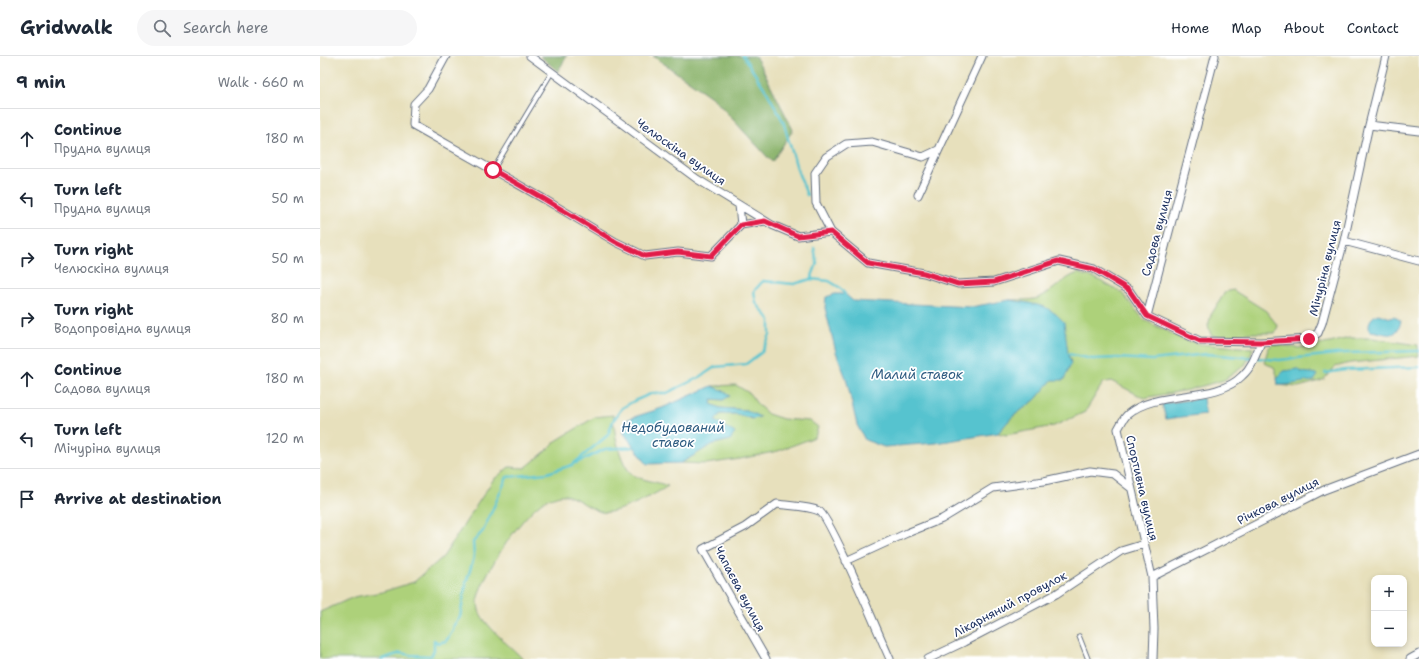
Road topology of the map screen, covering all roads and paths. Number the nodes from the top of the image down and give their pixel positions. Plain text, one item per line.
1 (446, 56) edge
2 (530, 56) edge
3 (982, 56) edge
4 (1215, 56) edge
5 (1386, 56) edge
6 (552, 72) junction
7 (1369, 125) junction
8 (1419, 131) edge
9 (938, 150) junction
10 (493, 170) junction
11 (918, 195) dead end
12 (740, 205) junction
13 (765, 221) junction
14 (741, 225) junction
15 (831, 232) junction
16 (1344, 240) junction
17 (1419, 261) edge
18 (1147, 316) junction
19 (1261, 342) junction
20 (1419, 454) edge
21 (1131, 488) junction
22 (1144, 544) junction
23 (846, 561) junction
24 (1152, 577) junction
25 (1079, 636) dead end
26 (1419, 654) edge
27 (766, 659) edge
28 (890, 659) edge
29 (928, 659) edge
30 (1088, 659) edge
31 (1154, 659) edge
32 (1410, 659) edge

1 - 10 street
2 - 6 street, Челюскіна вулиця
3 - 9 street
4 - 18 street, Садова вулиця
5 - 7 street, Мічуріна вулиця
6 - 10 lane
6 - 12 street, Челюскіна вулиця
7 - 8 street
7 - 16 street, Мічуріна вулиця
9 - 11 street
9 - 15 street
10 - 14 street
12 - 13 street, Челюскіна вулиця
12 - 14 street
13 - 14 street
13 - 15 street, Челюскіна вулиця
15 - 18 street
16 - 17 street
16 - 19 street, Мічуріна вулиця
18 - 19 street, Мічуріна вулиця
19 - 21 street, Спортивна вулиця
20 - 24 street, Річкова вулиця
21 - 22 street, Спортивна вулиця
21 - 23 street
22 - 24 street, Спортивна вулиця
22 - 29 street, Лікарняний провулок
23 - 27 street, Чапаєва вулиця
23 - 28 street
24 - 31 street, Спортивна вулиця
25 - 30 lane
26 - 32 street

